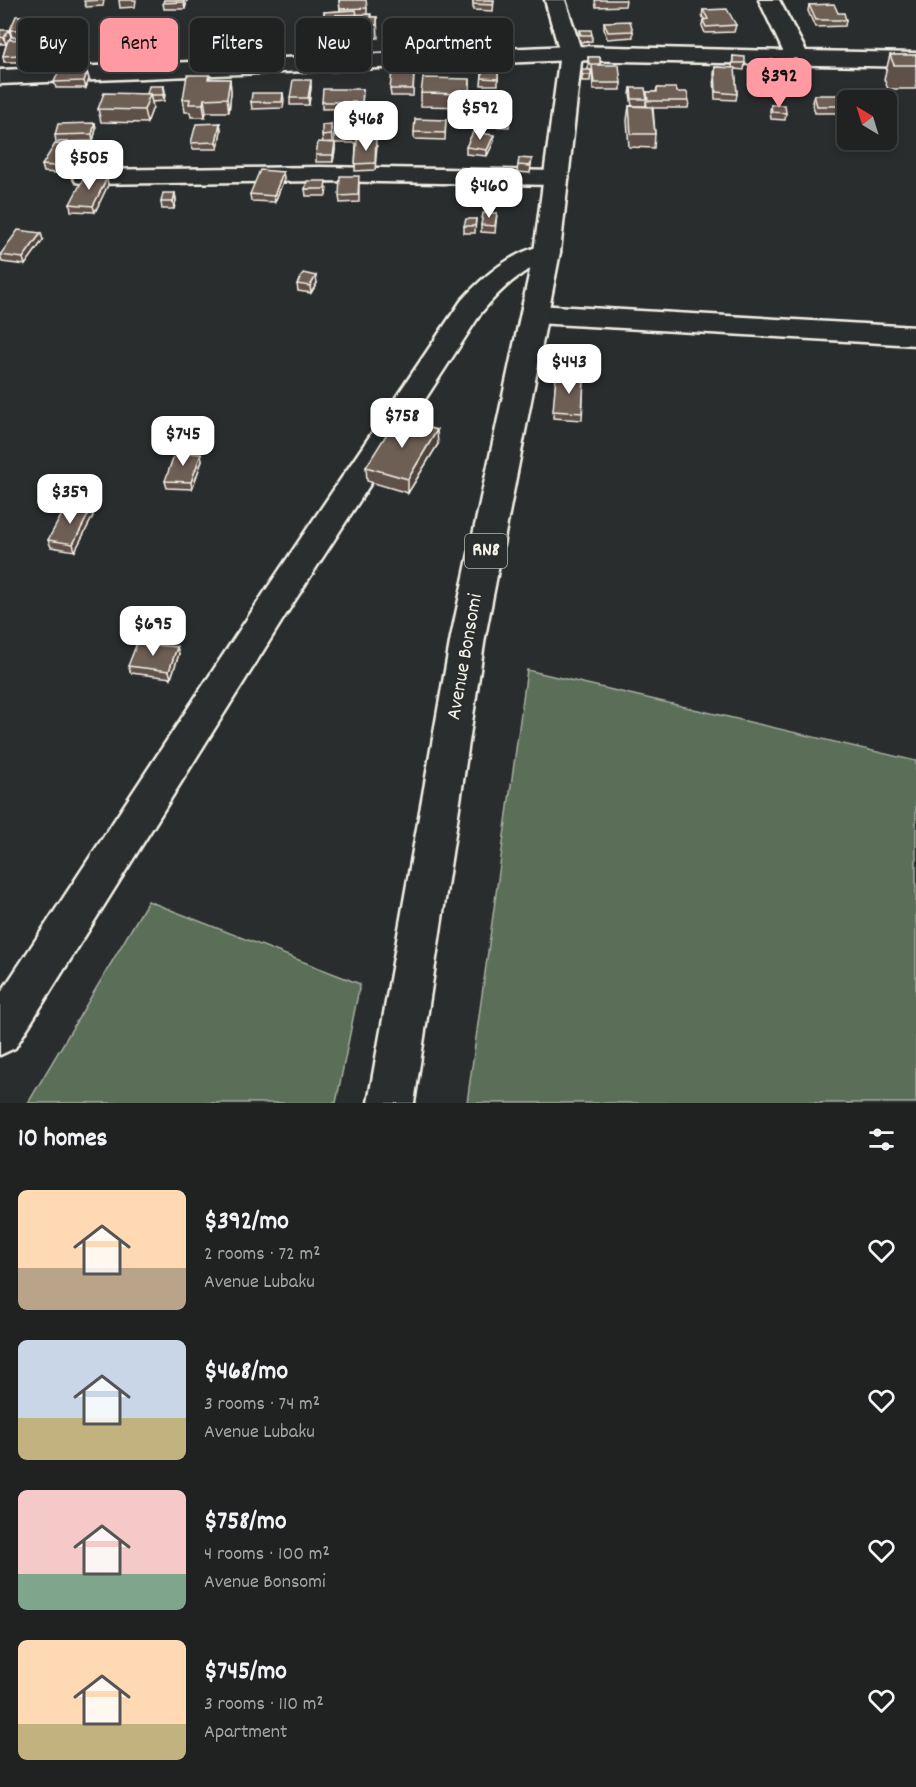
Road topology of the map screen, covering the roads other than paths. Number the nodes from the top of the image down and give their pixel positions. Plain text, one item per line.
1 (555, 0) edge
2 (769, 0) edge
3 (571, 53) junction
4 (798, 58) junction
5 (916, 60) edge
6 (0, 77) edge
7 (85, 177) edge
8 (556, 178) junction
9 (547, 252) junction
10 (536, 314) junction
11 (916, 336) edge
12 (0, 1033) edge
13 (391, 1103) edge

1 - 3 street, Avenue Bonsomi / RN8
2 - 4 street
3 - 4 street
3 - 6 street
3 - 8 street, Avenue Bonsomi / RN8
4 - 5 street
7 - 8 street
8 - 9 street, Avenue Bonsomi / RN8
9 - 10 street, Avenue Bonsomi / RN8
9 - 12 street
10 - 11 street
10 - 13 street, Avenue Bonsomi / RN8

